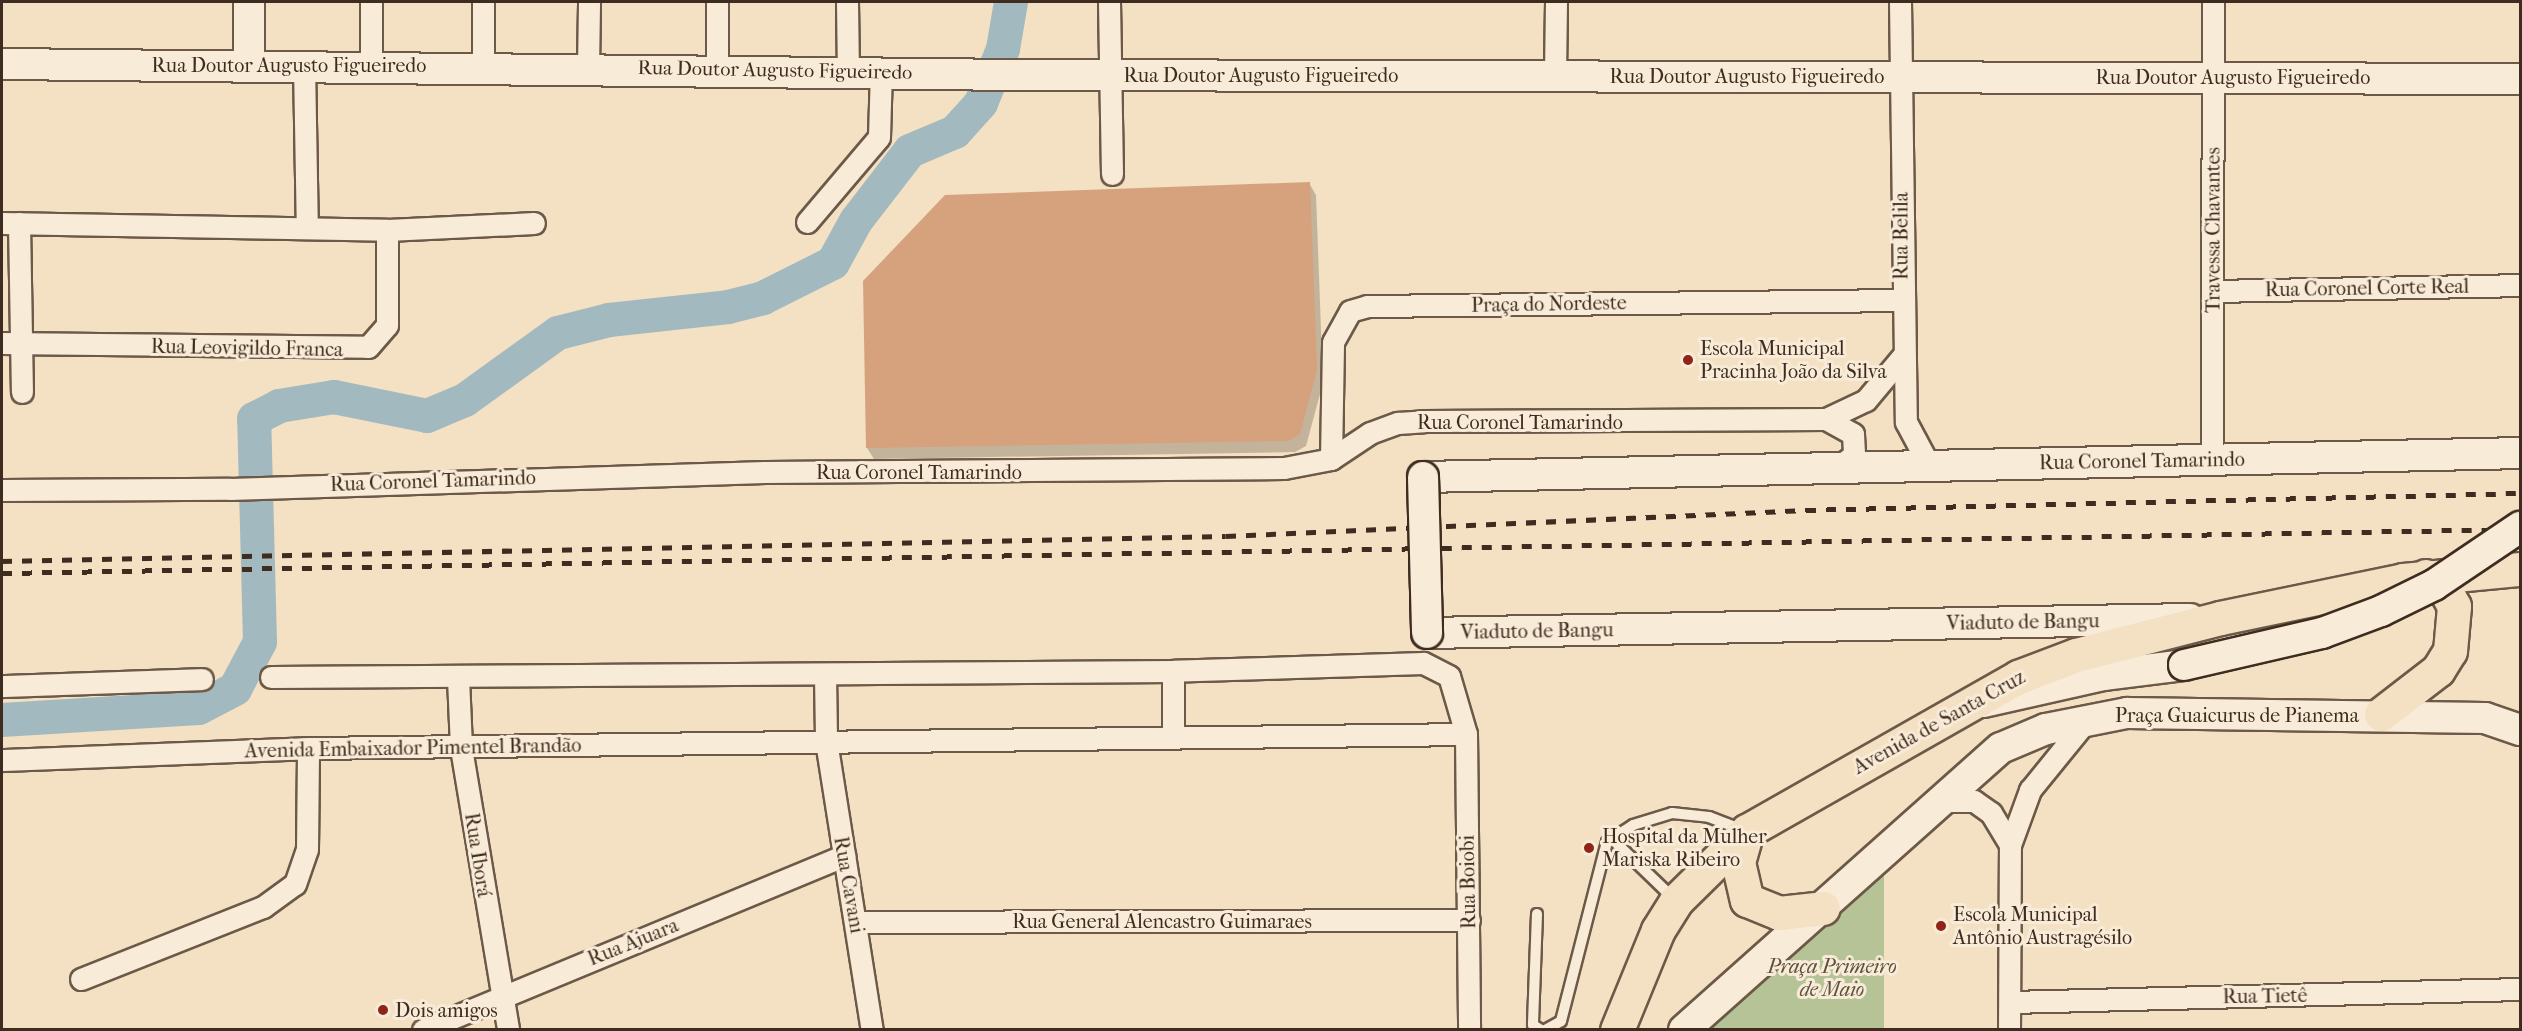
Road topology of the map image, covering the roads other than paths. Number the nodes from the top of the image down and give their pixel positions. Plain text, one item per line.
1 (249, 2) edge
2 (371, 2) edge
3 (483, 2) edge
4 (589, 2) edge
5 (717, 2) edge
6 (847, 2) edge
7 (1109, 2) edge
8 (1556, 2) edge
9 (1900, 2) edge
10 (2213, 2) edge
11 (2, 64) edge
12 (249, 64) junction
13 (304, 64) junction
14 (371, 65) junction
15 (483, 67) junction
16 (588, 68) junction
17 (717, 69) junction
18 (848, 70) junction
19 (881, 71) junction
20 (1110, 75) junction
21 (1555, 75) junction
22 (1902, 77) junction
23 (2212, 77) junction
24 (2520, 79) edge
25 (1112, 174) dead end
26 (807, 222) dead end
27 (10, 223) edge
28 (534, 223) dead end
29 (307, 228) junction
30 (387, 230) junction
31 (2520, 285) edge
32 (2213, 291) junction
33 (1902, 300) junction
34 (11, 343) edge
35 (1902, 357) junction
36 (22, 392) dead end
37 (1826, 419) junction
38 (2520, 453) edge
39 (1331, 459) junction
40 (2212, 459) junction
41 (1929, 465) junction
42 (1838, 466) junction
43 (2, 490) edge
44 (2520, 527) edge
45 (2520, 569) edge
46 (2426, 576) junction
47 (2220, 618) junction
48 (1173, 671) junction
49 (825, 674) junction
50 (271, 677) dead end
51 (458, 678) junction
52 (202, 679) dead end
53 (2, 686) edge
54 (1958, 708) junction
55 (2382, 714) junction
56 (2088, 718) junction
57 (2520, 730) edge
58 (1466, 734) junction
59 (1173, 738) junction
60 (826, 741) junction
61 (308, 748) junction
62 (461, 748) junction
63 (2, 760) edge
64 (1939, 801) junction
65 (1748, 831) junction
66 (1612, 840) junction
67 (2010, 845) junction
68 (844, 856) junction
69 (1676, 901) junction
70 (1823, 908) junction
71 (1537, 914) dead end
72 (1469, 920) junction
73 (856, 922) junction
74 (81, 979) dead end
75 (2520, 989) edge
76 (500, 996) junction
77 (2010, 1002) junction
78 (423, 1029) edge
79 (508, 1029) edge
80 (872, 1029) edge
81 (1469, 1029) edge
82 (1543, 1029) edge
83 (1617, 1029) edge
84 (1684, 1029) edge
85 (2009, 1029) edge

1 - 12 street
2 - 14 street
3 - 15 street
4 - 16 street
5 - 17 street
6 - 18 street
7 - 20 street
8 - 21 street
9 - 22 street, Rua Belila
10 - 23 street, Travessa Chavantes
11 - 12 street, Rua Doutor Augusto Figueiredo
12 - 13 street, Rua Doutor Augusto Figueiredo
13 - 14 street, Rua Doutor Augusto Figueiredo
13 - 29 street
14 - 15 street, Rua Doutor Augusto Figueiredo
15 - 16 street, Rua Doutor Augusto Figueiredo
16 - 17 street, Rua Doutor Augusto Figueiredo
17 - 18 street, Rua Doutor Augusto Figueiredo
18 - 19 street, Rua Doutor Augusto Figueiredo
19 - 20 street, Rua Doutor Augusto Figueiredo
19 - 26 street
20 - 21 street, Rua Doutor Augusto Figueiredo
20 - 25 street
21 - 22 street, Rua Doutor Augusto Figueiredo
22 - 23 street, Rua Doutor Augusto Figueiredo
22 - 33 street, Rua Belila
23 - 24 street, Rua Doutor Augusto Figueiredo
23 - 32 street, Travessa Chavantes
27 - 29 street
27 - 34 street
28 - 30 street
29 - 30 street
30 - 34 street, Rua Leovigildo Franca
31 - 32 street, Rua Coronel Corte Real
32 - 40 street, Travessa Chavantes
33 - 35 street, Rua Belila
33 - 39 street, Praça do Nordeste
34 - 36 street
35 - 37 street, Rua Coronel Tamarindo
35 - 41 street, Rua Belila
37 - 39 street, Rua Coronel Tamarindo
37 - 42 street
38 - 40 street, Rua Coronel Tamarindo
39 - 43 street, Rua Coronel Tamarindo
40 - 41 street, Rua Coronel Tamarindo
41 - 42 street, Rua Coronel Tamarindo
42 - 47 street, Viaduto de Bangu, bridge
44 - 54 street, bridge
45 - 46 main road, Avenida de Santa Cruz
46 - 47 main road, Avenida de Santa Cruz
46 - 55 main road
47 - 54 main road, Avenida de Santa Cruz
48 - 49 street
48 - 58 street
48 - 59 street
49 - 51 street
49 - 60 street
50 - 51 street
51 - 62 street, Rua Iborá
52 - 53 street
54 - 65 main road, Avenida de Santa Cruz
55 - 56 street, Praça Guaicurus de Pianema
55 - 57 street, Praça Guaicurus de Pianema
56 - 64 street, Praça Guaicurus de Pianema
56 - 67 street
58 - 59 street, Avenida Embaixador Pimentel Brandão
58 - 72 street, Rua Boiobi
59 - 60 street, Avenida Embaixador Pimentel Brandão
60 - 62 street, Avenida Embaixador Pimentel Brandão
60 - 68 street, Rua Cavani
61 - 62 street, Avenida Embaixador Pimentel Brandão
61 - 63 street, Avenida Embaixador Pimentel Brandão
61 - 74 street
62 - 76 street, Rua Iborá
64 - 67 street
64 - 70 street
65 - 66 lane
65 - 69 main road, Avenida de Santa Cruz
65 - 70 main road
66 - 69 lane
66 - 82 lane
67 - 77 street
68 - 73 street, Rua Cavani
68 - 76 street, Rua Ajuara
69 - 83 main road, Avenida de Santa Cruz
70 - 84 street
71 - 82 lane
72 - 73 street, Rua General Alencastro Guimaraes
72 - 81 street, Rua Boiobi
73 - 80 street, Rua Cavani
75 - 77 street, Rua Tietê
76 - 78 street, Rua Ajuara
76 - 79 street, Rua Iborá
77 - 85 street

